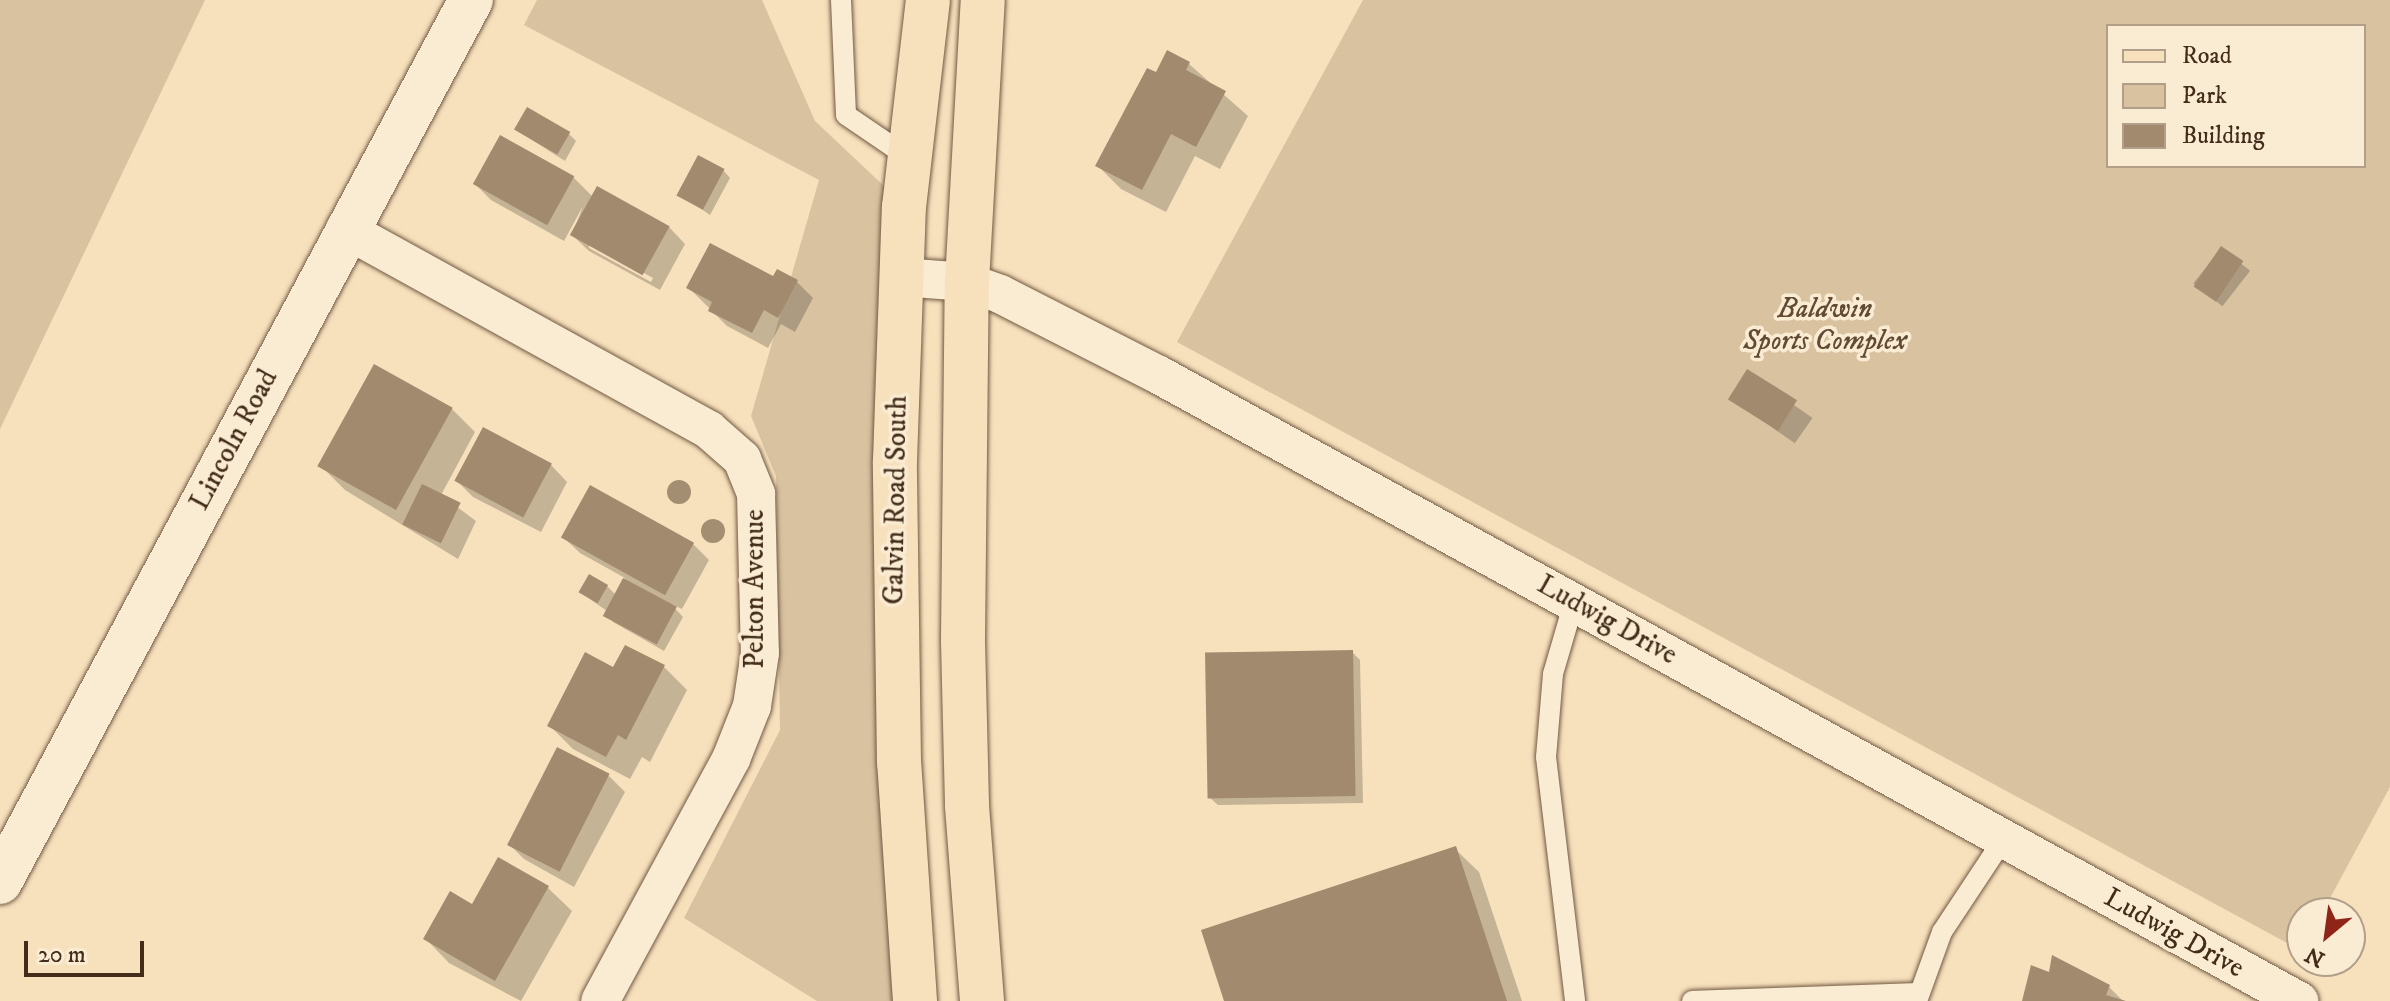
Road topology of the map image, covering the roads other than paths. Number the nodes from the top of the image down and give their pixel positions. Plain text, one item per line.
1 (471, 0) edge
2 (841, 0) edge
3 (928, 0) edge
4 (983, 0) edge
5 (909, 158) junction
6 (345, 229) junction
7 (901, 277) junction
8 (967, 282) junction
9 (1574, 602) junction
10 (2003, 840) junction
11 (0, 882) edge
12 (1916, 997) edge
13 (600, 1001) edge
14 (915, 1001) edge
15 (982, 1001) edge
16 (1575, 1001) edge
17 (1692, 1001) edge
18 (2299, 1001) edge

1 - 6 main road, Lincoln Road
2 - 5 lane
3 - 5 main road, Galvin Road South
4 - 8 main road
5 - 7 main road, Galvin Road South
6 - 11 main road, Lincoln Road
6 - 13 street, Pelton Avenue
7 - 8 street, Ludwig Drive
7 - 14 main road, Galvin Road South
8 - 9 street, Ludwig Drive
8 - 15 main road
9 - 10 street, Ludwig Drive
9 - 16 lane
10 - 12 lane
10 - 18 street, Ludwig Drive
12 - 17 lane

